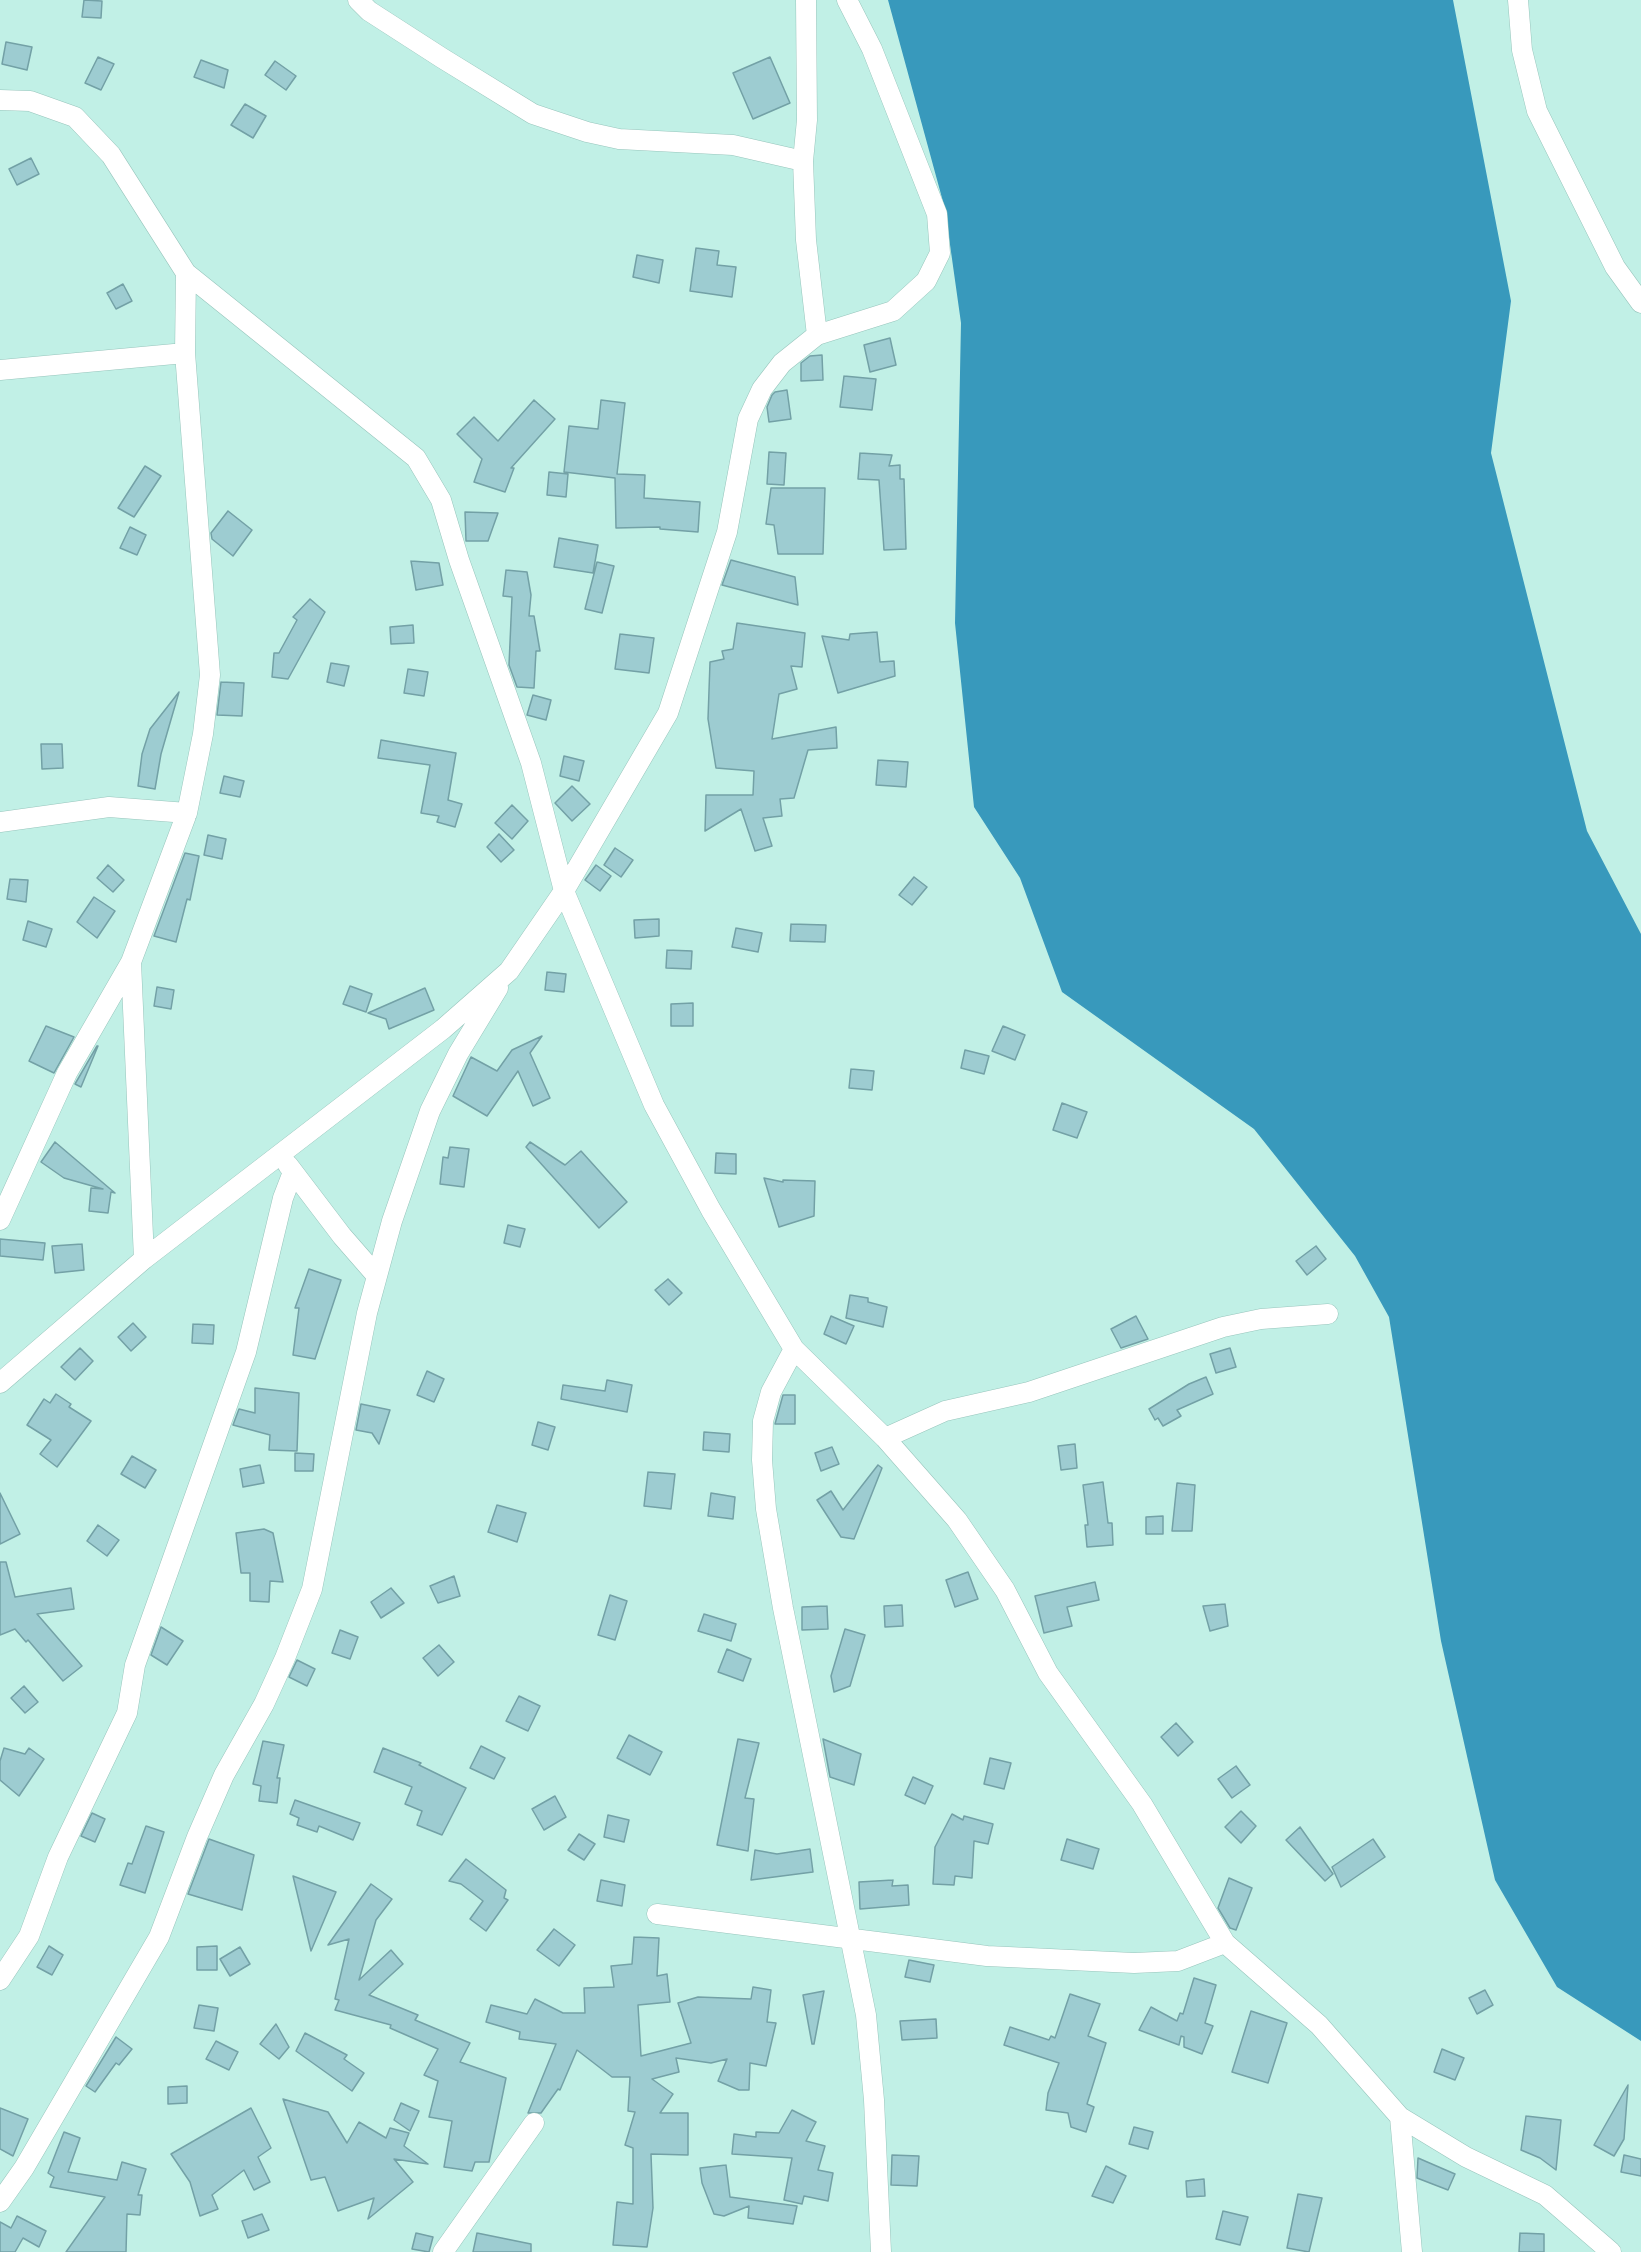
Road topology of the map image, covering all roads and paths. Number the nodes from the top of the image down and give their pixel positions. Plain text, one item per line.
1 (358, 0) edge
2 (806, 0) edge
3 (847, 0) edge
4 (1518, 0) edge
5 (0, 100) edge
6 (803, 160) junction
7 (186, 273) junction
8 (1641, 303) edge
9 (817, 335) junction
10 (185, 353) junction
11 (0, 370) edge
12 (187, 813) junction
13 (0, 822) edge
14 (564, 891) junction
15 (131, 962) junction
16 (509, 971) junction
17 (279, 1153) junction
18 (293, 1172) junction
19 (0, 1220) edge
20 (144, 1259) junction
21 (376, 1275) junction
22 (1328, 1314) dead end
23 (794, 1349) junction
24 (0, 1383) edge
25 (885, 1438) junction
26 (657, 1914) dead end
27 (850, 1940) junction
28 (1225, 1943) junction
29 (0, 1980) edge
30 (1400, 2117) junction
31 (534, 2123) dead end
32 (0, 2202) edge
33 (443, 2252) edge
34 (881, 2252) edge
35 (1412, 2252) edge
36 (1611, 2252) edge

1 - 6 street
2 - 6 street
3 - 9 street
4 - 8 street
5 - 7 street
6 - 9 street
7 - 10 street
7 - 14 street
9 - 14 street
10 - 11 street
10 - 12 street
12 - 13 street
12 - 15 street
14 - 16 street
14 - 23 street
15 - 19 street
15 - 20 street
16 - 17 street
16 - 21 street
17 - 18 street
17 - 20 street
18 - 21 street
18 - 29 street
20 - 24 street
21 - 32 street
22 - 25 street
23 - 25 street
23 - 27 street
25 - 28 street
26 - 27 street
27 - 28 street
27 - 34 street
28 - 30 street
30 - 35 street
30 - 36 street
31 - 33 street

